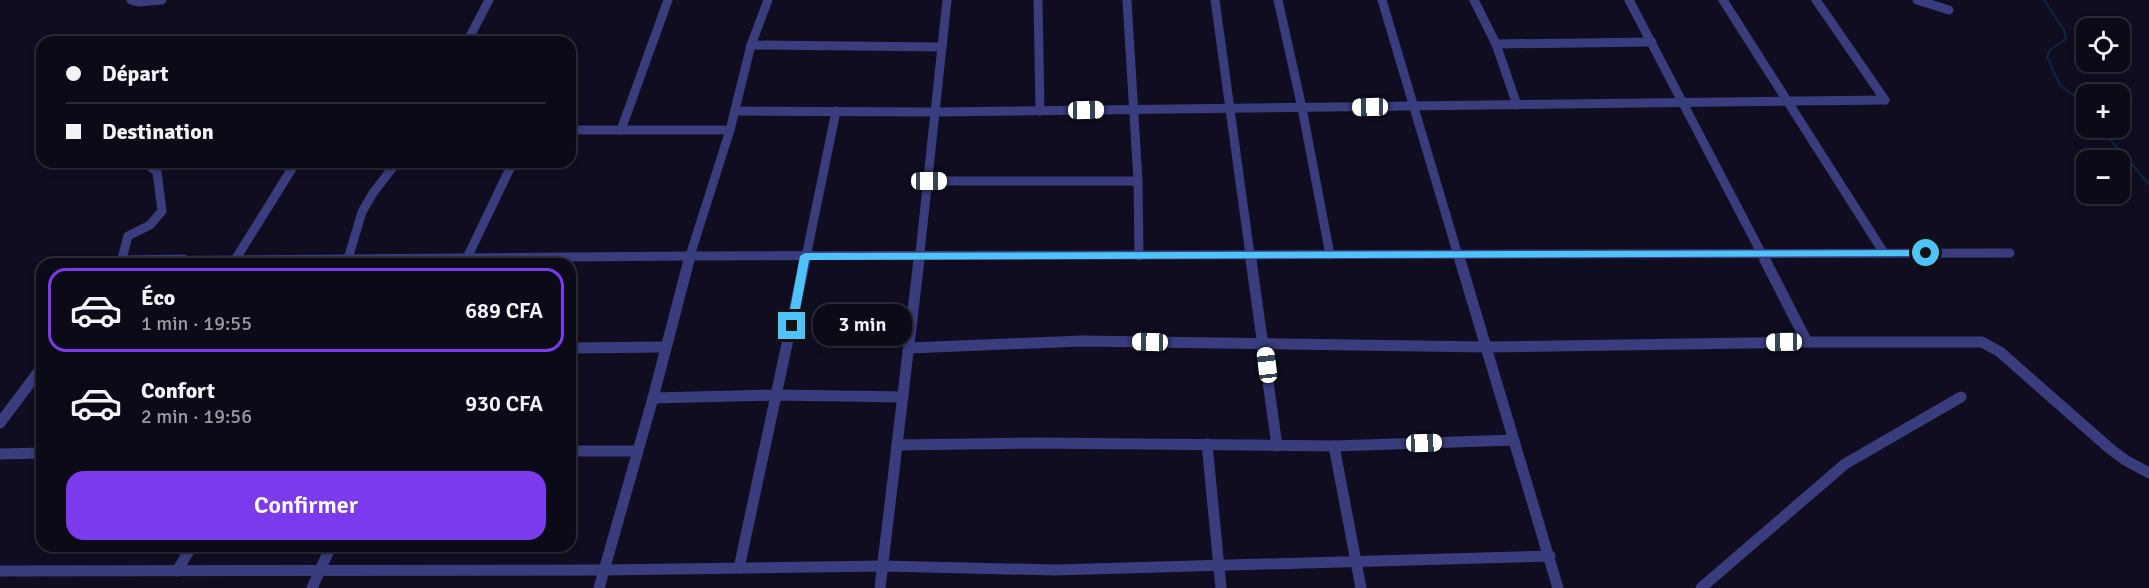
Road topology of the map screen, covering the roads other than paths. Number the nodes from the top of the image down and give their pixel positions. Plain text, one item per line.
1 (131, 0) edge
2 (162, 0) edge
3 (489, 0) edge
4 (668, 0) edge
5 (768, 0) edge
6 (947, 0) edge
7 (1038, 0) edge
8 (1127, 0) edge
9 (1215, 0) edge
10 (1278, 0) edge
11 (1382, 0) edge
12 (1474, 0) edge
13 (1629, 0) edge
14 (1723, 0) edge
15 (1816, 0) edge
16 (1917, 0) edge
17 (1948, 10) dead end
18 (469, 36) edge
19 (1652, 42) junction
20 (1496, 44) junction
21 (751, 45) junction
22 (942, 47) junction
23 (1684, 102) junction
24 (1789, 102) junction
25 (1517, 105) junction
26 (1415, 107) junction
27 (1302, 108) junction
28 (1230, 109) junction
29 (1132, 110) junction
30 (735, 111) junction
31 (836, 111) junction
32 (1040, 111) junction
33 (936, 112) junction
34 (576, 130) edge
35 (621, 130) junction
36 (730, 130) junction
37 (152, 168) edge
38 (292, 168) edge
39 (392, 168) edge
40 (510, 168) edge
41 (929, 181) junction
42 (1138, 181) junction
43 (1762, 253) junction
44 (1884, 253) junction
45 (2010, 253) dead end
46 (1250, 255) junction
47 (1330, 255) junction
48 (1457, 255) junction
49 (690, 256) junction
50 (805, 256) junction
51 (920, 256) junction
52 (1139, 256) junction
53 (122, 258) edge
54 (236, 258) edge
55 (348, 258) edge
56 (466, 258) edge
57 (576, 259) edge
58 (1807, 342) junction
59 (1264, 345) junction
60 (665, 347) junction
61 (1486, 347) junction
62 (576, 348) edge
63 (910, 348) junction
64 (36, 376) edge
65 (778, 395) junction
66 (903, 397) junction
67 (653, 398) junction
68 (1961, 398) dead end
69 (0, 423) edge
70 (1514, 440) junction
71 (1207, 444) junction
72 (897, 445) junction
73 (1277, 446) junction
74 (1334, 446) junction
75 (576, 451) edge
76 (637, 451) junction
77 (36, 453) edge
78 (0, 454) edge
79 (2149, 473) edge
80 (188, 552) edge
81 (329, 552) edge
82 (1550, 556) junction
83 (1356, 562) junction
84 (1219, 565) junction
85 (883, 566) junction
86 (739, 568) junction
87 (605, 570) junction
88 (0, 571) edge
89 (177, 571) junction
90 (319, 572) junction
91 (312, 588) edge
92 (599, 588) edge
93 (880, 588) edge
94 (1221, 588) edge
95 (1361, 588) edge
96 (1558, 588) edge
97 (1701, 588) edge

1 - 2 street
3 - 18 street
4 - 35 street
5 - 21 street
6 - 22 street
7 - 32 street
8 - 29 street
9 - 28 street
10 - 27 street
11 - 26 street
12 - 20 street
13 - 19 street
14 - 24 street
15 - 24 street
16 - 17 street
19 - 20 street
19 - 23 street
20 - 25 street
21 - 22 street
21 - 30 street
22 - 33 street
23 - 24 street
23 - 25 street
23 - 43 street
24 - 44 street
25 - 26 street
26 - 27 street
26 - 48 street
27 - 28 street
27 - 47 street
28 - 29 street
28 - 46 street
29 - 32 street
29 - 42 street
30 - 31 street
30 - 36 street
31 - 33 street
31 - 50 street
32 - 33 street
33 - 41 street
34 - 35 street
35 - 36 street
36 - 49 street
37 - 53 street
38 - 54 street
39 - 55 street
40 - 56 street
41 - 42 street
41 - 51 street
42 - 52 street
43 - 44 street
43 - 48 street
43 - 58 street
44 - 45 street
46 - 47 street
46 - 52 street
46 - 59 street
47 - 48 street
48 - 61 street
49 - 50 street
49 - 57 street
49 - 60 street
50 - 51 street
50 - 65 street
51 - 52 street
51 - 63 street
58 - 61 street
58 - 79 street
59 - 61 street
59 - 63 street
59 - 73 street
60 - 62 street
60 - 67 street
61 - 70 street
63 - 66 street
64 - 69 street
65 - 66 street
65 - 67 street
65 - 86 street
66 - 72 street
67 - 76 street
68 - 97 street
70 - 74 street
70 - 82 street
71 - 72 street
71 - 73 street
71 - 84 street
72 - 85 street
73 - 74 street
74 - 83 street
75 - 76 street
76 - 87 street
77 - 78 street
80 - 89 street
81 - 90 street
82 - 83 street
82 - 96 street
83 - 84 street
83 - 95 street
84 - 85 street
84 - 94 street
85 - 86 street
85 - 93 street
86 - 87 street
87 - 90 street
87 - 92 street
88 - 89 street
89 - 90 street
90 - 91 street

